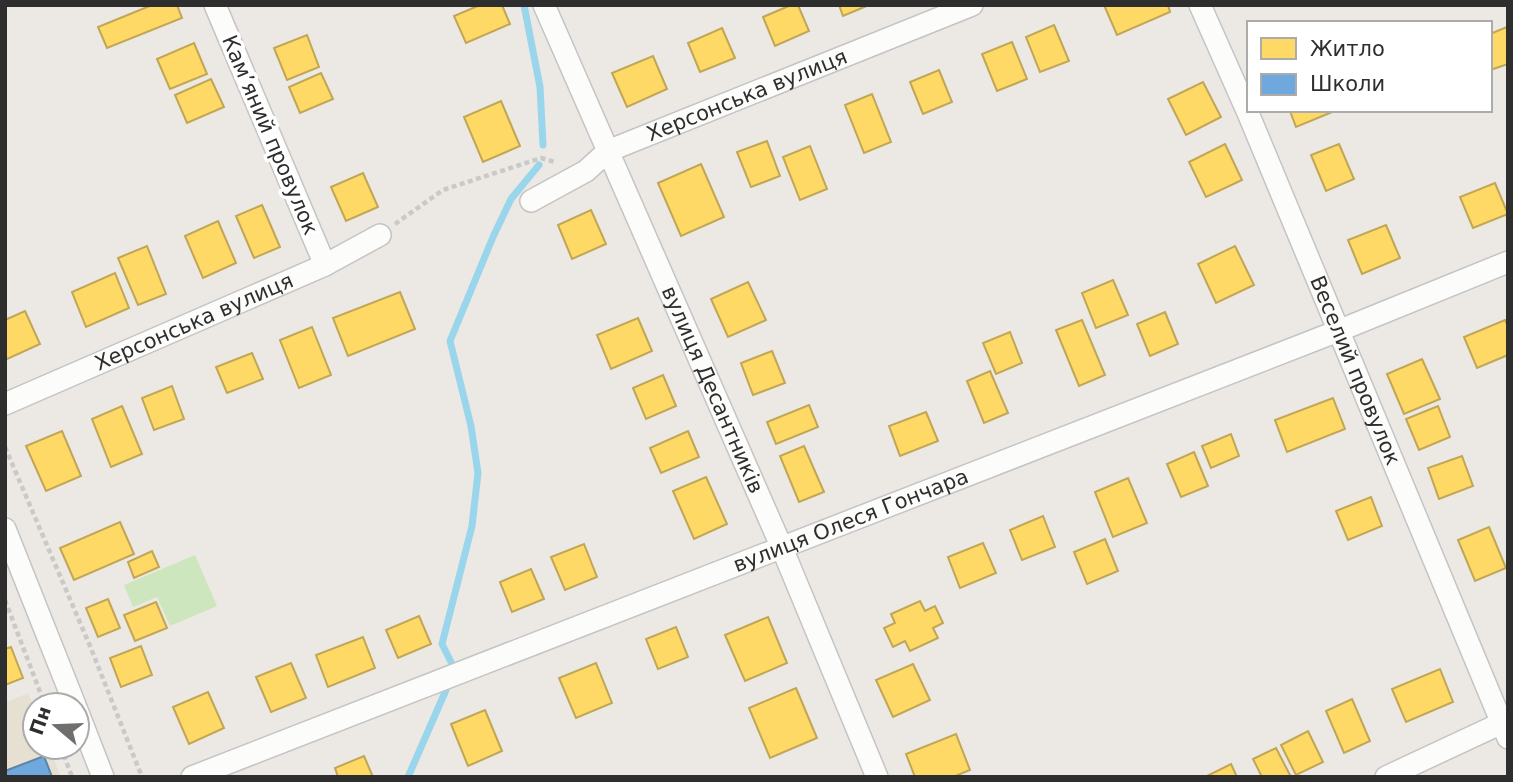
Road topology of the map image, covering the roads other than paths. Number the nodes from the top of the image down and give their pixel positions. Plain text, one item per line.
1 (215, 5) edge
2 (972, 5) edge
3 (1200, 5) edge
4 (546, 6) edge
5 (1247, 111) edge
6 (1248, 112) edge
7 (608, 151) junction
8 (531, 201) dead end
9 (380, 235) road end
10 (1508, 262) edge
11 (325, 265) junction
12 (1338, 331) junction
13 (5, 404) edge
14 (5, 529) edge
15 (782, 548) junction
16 (69, 691) edge
17 (1506, 727) edge
18 (91, 746) edge
19 (103, 777) edge
20 (192, 777) edge
21 (877, 777) edge
22 (1386, 777) edge

1 - 11 street, Камʼяний провулок
2 - 7 street, Херсонська вулиця
3 - 5 street, Веселий провулок
4 - 7 street, вулиця Десантників
6 - 12 street, Веселий провулок
7 - 8 street, Херсонська вулиця
7 - 15 street, вулиця Десантників
9 - 11 street, Херсонська вулиця
10 - 12 street, вулиця Олеся Гончара
11 - 13 street, Херсонська вулиця
12 - 15 street, вулиця Олеся Гончара
12 - 17 street, Веселий провулок
14 - 16 street
15 - 20 street, вулиця Олеся Гончара
15 - 21 street, вулиця Десантників
17 - 22 street
18 - 19 street

